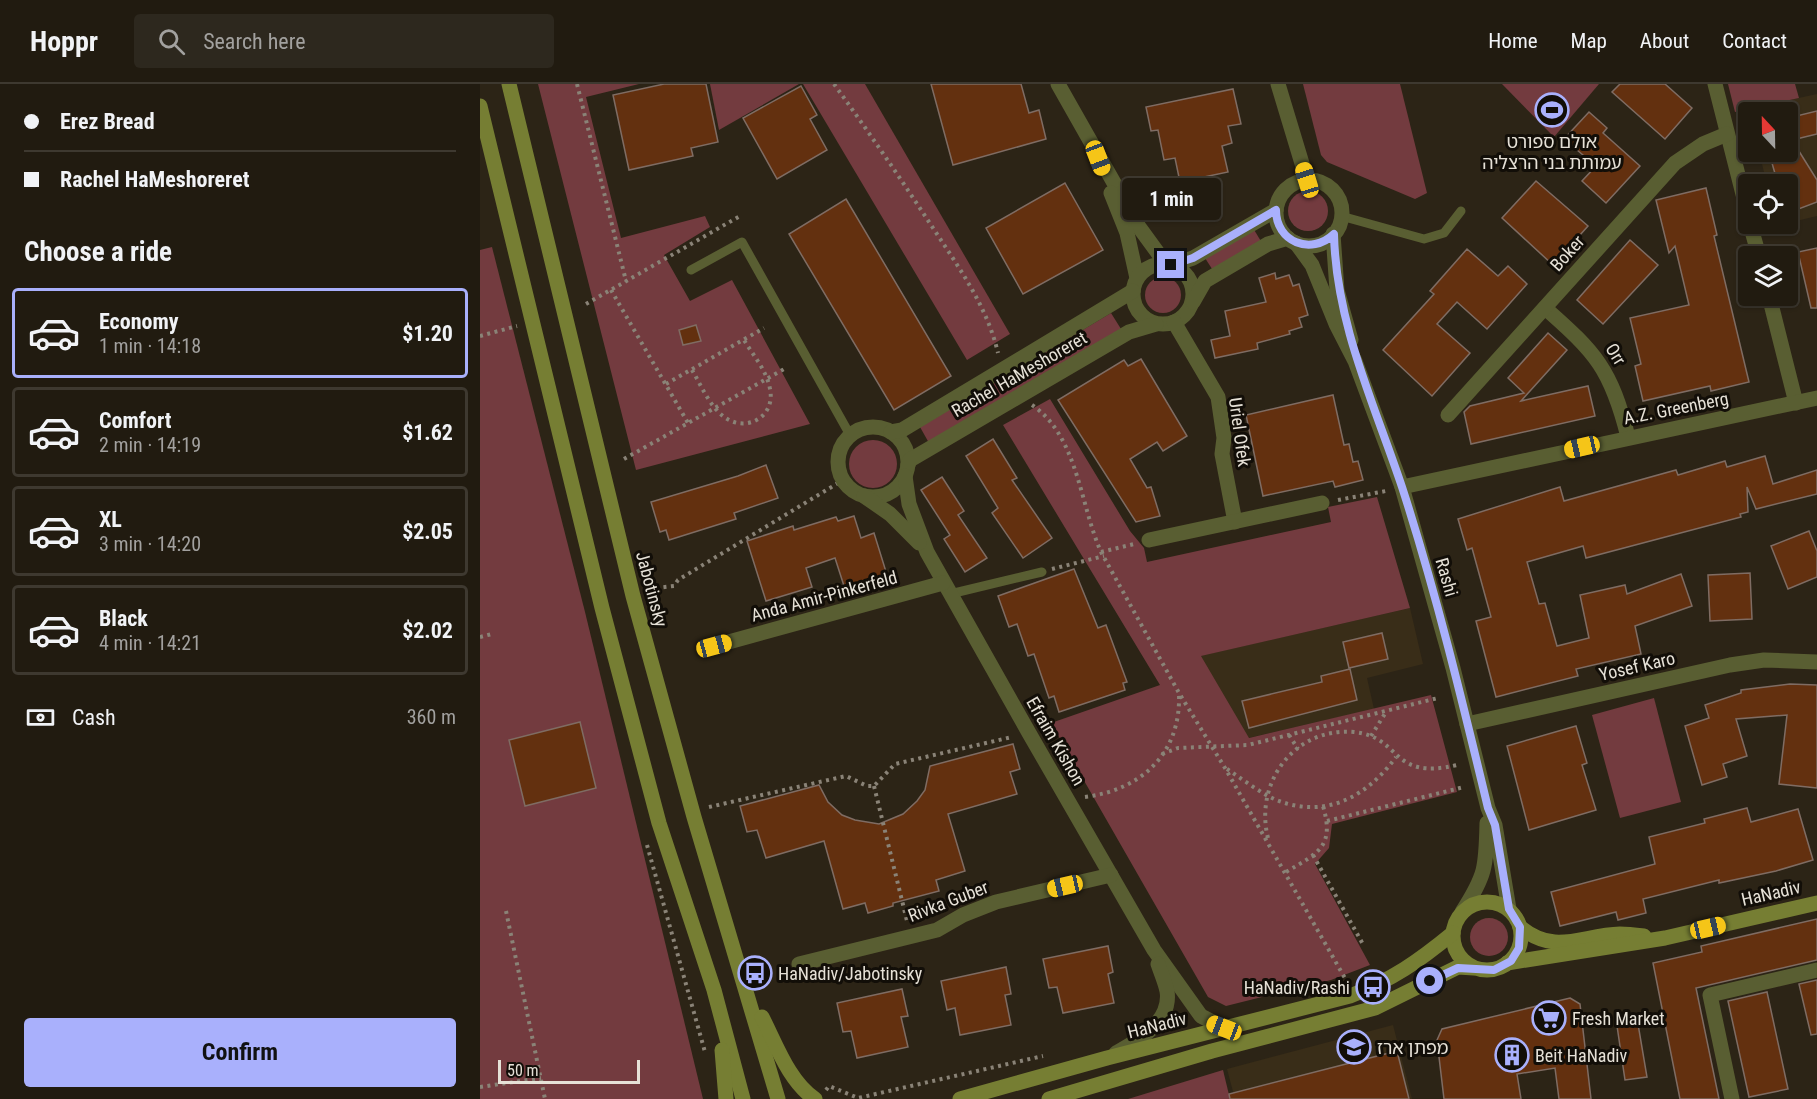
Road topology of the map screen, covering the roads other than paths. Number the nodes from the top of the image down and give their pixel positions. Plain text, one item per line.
1 (509, 84) edge
2 (1058, 84) edge
3 (1278, 84) edge
4 (1715, 84) edge
5 (480, 106) edge
6 (1727, 134) junction
7 (1091, 140) junction
8 (1738, 176) edge
9 (1307, 180) junction
10 (1276, 210) junction
11 (1461, 211) dead end
12 (1341, 216) junction
13 (1334, 234) junction
14 (1292, 241) junction
15 (1168, 264) junction
16 (691, 270) dead end
17 (1135, 284) junction
18 (1192, 302) junction
19 (1772, 306) edge
20 (1545, 308) junction
21 (1174, 322) junction
22 (1156, 324) junction
23 (1355, 361) junction
24 (1817, 398) edge
25 (1796, 403) junction
26 (1448, 415) dead end
27 (891, 432) junction
28 (850, 435) junction
29 (1628, 437) junction
30 (906, 471) junction
31 (1402, 487) junction
32 (864, 496) junction
33 (1322, 503) road end
34 (1235, 522) junction
35 (1149, 540) road end
36 (927, 552) junction
37 (1042, 572) road end
38 (947, 589) junction
39 (714, 646) dead end
40 (1817, 663) edge
41 (1467, 724) junction
42 (1488, 808) junction
43 (1112, 875) junction
44 (1817, 903) edge
45 (1509, 909) junction
46 (1462, 912) junction
47 (1520, 927) junction
48 (1453, 933) junction
49 (1665, 938) junction
50 (1154, 950) junction
51 (1507, 963) junction
52 (798, 964) dead end
53 (1474, 968) junction
54 (1817, 970) edge
55 (745, 985) junction
56 (714, 990) junction
57 (1224, 1028) junction
58 (1107, 1058) junction
59 (726, 1099) edge
60 (743, 1099) edge
61 (778, 1099) edge
62 (814, 1099) edge
63 (960, 1099) edge
64 (1049, 1099) edge
65 (1732, 1099) edge

1 - 55 main road, Jabotinsky
2 - 7 street
3 - 9 street
4 - 6 street
5 - 56 main road
6 - 8 street
6 - 20 street, Boker
7 - 15 street
7 - 17 street
9 - 10 street
9 - 12 street
10 - 14 street
10 - 15 street
11 - 12 lane
12 - 13 street
13 - 14 street
13 - 23 street, Rashi
14 - 18 street
14 - 23 street, Rashi
15 - 17 street
15 - 18 street
16 - 28 lane
17 - 22 street
17 - 27 street, Rachel HaMeshoreret
18 - 21 street
19 - 25 street
20 - 26 street, Boker
20 - 29 street, Orr
21 - 22 street
21 - 34 street, Uriel Ofek
22 - 30 street, Rachel HaMeshoreret
23 - 31 street, Rashi
24 - 25 street, A.Z. Greenberg
25 - 29 street, A.Z. Greenberg
27 - 28 street
27 - 30 street
28 - 32 street
29 - 31 street, A.Z. Greenberg
30 - 32 street
30 - 36 street, Efraim Kishon
31 - 41 street, Rashi
32 - 36 street, Efraim Kishon
33 - 34 street
34 - 35 street
36 - 38 street, Efraim Kishon
37 - 38 lane
38 - 39 street, Anda Amir-Pinkerfeld
38 - 43 street, Efraim Kishon
40 - 41 street, Yosef Karo
41 - 42 street, Rashi
42 - 45 street, Rashi
42 - 46 street, Rashi
43 - 50 street, Efraim Kishon
43 - 52 street, Rivka Guber
44 - 49 main road, HaNadiv
45 - 46 main road
45 - 47 main road
46 - 48 main road
47 - 49 main road, HaNadiv
47 - 51 main road
48 - 53 main road
48 - 57 main road, HaNadiv
49 - 51 main road, HaNadiv
50 - 57 street, Efraim Kishon
50 - 58 street, Efraim Kishon
51 - 53 main road
53 - 64 main road
54 - 65 street
55 - 61 main road, Jabotinsky
55 - 62 main road
56 - 59 main road
56 - 60 main road
57 - 58 main road, HaNadiv
58 - 63 main road, HaNadiv

